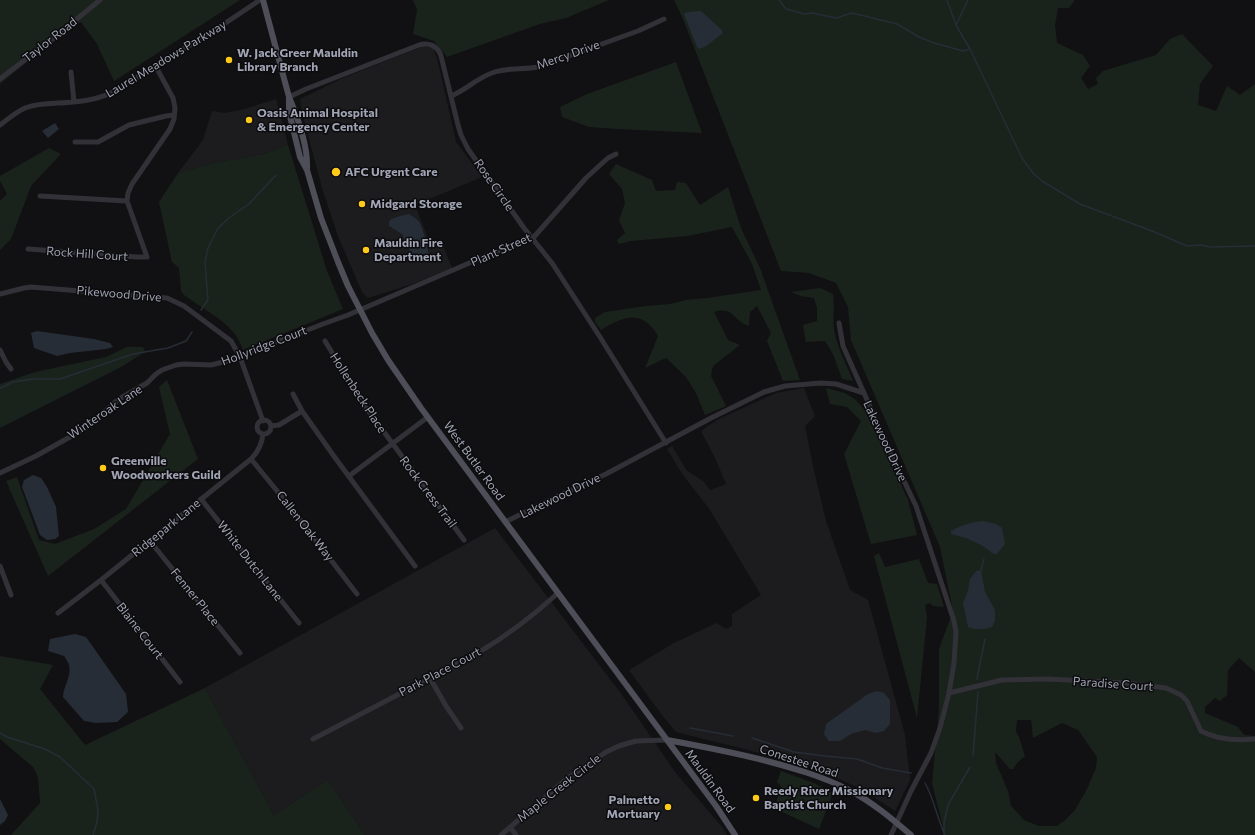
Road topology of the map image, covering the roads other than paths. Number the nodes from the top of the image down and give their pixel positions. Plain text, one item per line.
1 (100, 0) edge
2 (260, 0) edge
3 (263, 0) edge
4 (664, 19) dead end
5 (155, 65) junction
6 (70, 72) dead end
7 (0, 79) edge
8 (451, 96) junction
9 (289, 97) junction
10 (74, 102) junction
11 (174, 115) junction
12 (0, 125) edge
13 (76, 142) dead end
14 (616, 154) dead end
15 (40, 196) dead end
16 (127, 201) junction
17 (532, 238) junction
18 (28, 249) dead end
19 (0, 294) edge
20 (361, 310) junction
21 (839, 323) dead end
22 (325, 341) dead end
23 (0, 350) edge
24 (240, 357) junction
25 (11, 368) dead end
26 (147, 383) joint
27 (864, 393) junction
28 (292, 394) dead end
29 (302, 411) junction
30 (428, 417) junction
31 (263, 421) junction
32 (271, 426) junction
33 (264, 434) junction
34 (666, 443) junction
35 (392, 444) junction
36 (251, 460) junction
37 (0, 473) edge
38 (349, 476) junction
39 (201, 499) junction
40 (506, 522) junction
41 (464, 540) dead end
42 (150, 541) junction
43 (0, 566) edge
44 (415, 566) dead end
45 (101, 580) junction
46 (558, 593) junction
47 (357, 594) dead end
48 (11, 595) dead end
49 (58, 613) dead end
50 (298, 623) dead end
51 (240, 653) dead end
52 (430, 678) junction
53 (180, 682) dead end
54 (949, 693) junction
55 (461, 728) dead end
56 (313, 739) dead end
57 (1255, 739) edge
58 (668, 740) junction
59 (897, 823) junction
60 (510, 828) junction
61 (501, 835) edge
62 (516, 835) edge
63 (735, 835) edge
64 (891, 835) edge
65 (911, 835) edge

1 - 7 street, Taylor Road
2 - 5 street, Laurel Meadows Parkway
3 - 9 main road, West Butler Road
4 - 8 street, Mercy Drive
5 - 10 street, Laurel Meadows Parkway
5 - 11 street
6 - 10 street
8 - 9 street, Rose Circle
8 - 17 street, Rose Circle
9 - 20 main road, West Butler Road
10 - 12 street, Laurel Meadows Parkway
11 - 13 street
11 - 16 street
14 - 17 street, Plant Street
15 - 16 street
16 - 18 street, Rock Hill Court
17 - 20 street, Plant Street
17 - 34 street, Rose Circle
19 - 24 street, Pikewood Drive
20 - 24 street, Hollyridge Court
20 - 30 main road, West Butler Road
21 - 27 street
22 - 35 street, Hollenbeck Place
23 - 25 street
24 - 26 street, Hollyridge Court
24 - 31 street
26 - 37 street, Winteroak Lane
27 - 34 street, Lakewood Drive
27 - 54 street, Lakewood Drive
28 - 29 street
29 - 32 street
29 - 38 street
30 - 35 street
30 - 40 main road, West Butler Road
31 - 32 street
31 - 33 street
32 - 33 street
33 - 36 street, Ridgepark Lane
34 - 40 street, Lakewood Drive
35 - 38 street
35 - 41 street, Rock Cress Trail
36 - 39 street, Ridgepark Lane
36 - 47 street, Callen Oak Way
38 - 44 street
39 - 42 street, Ridgepark Lane
39 - 50 street, White Dutch Lane
40 - 46 main road, West Butler Road
42 - 45 street, Ridgepark Lane
42 - 51 street, Fenner Place
43 - 48 street
45 - 49 street, Ridgepark Lane
45 - 53 street, Blaine Court
46 - 52 street, Park Place Court
46 - 58 main road, West Butler Road
52 - 55 street
52 - 56 street, Park Place Court
54 - 57 street, Paradise Court
54 - 59 street, Lakewood Drive
58 - 59 main road, Conestee Road
58 - 60 street, Maple Creek Circle
58 - 63 main road, Mauldin Road
59 - 64 street, Lakewood Drive
59 - 65 main road, Conestee Road
60 - 61 street, Maple Creek Circle
60 - 62 street

